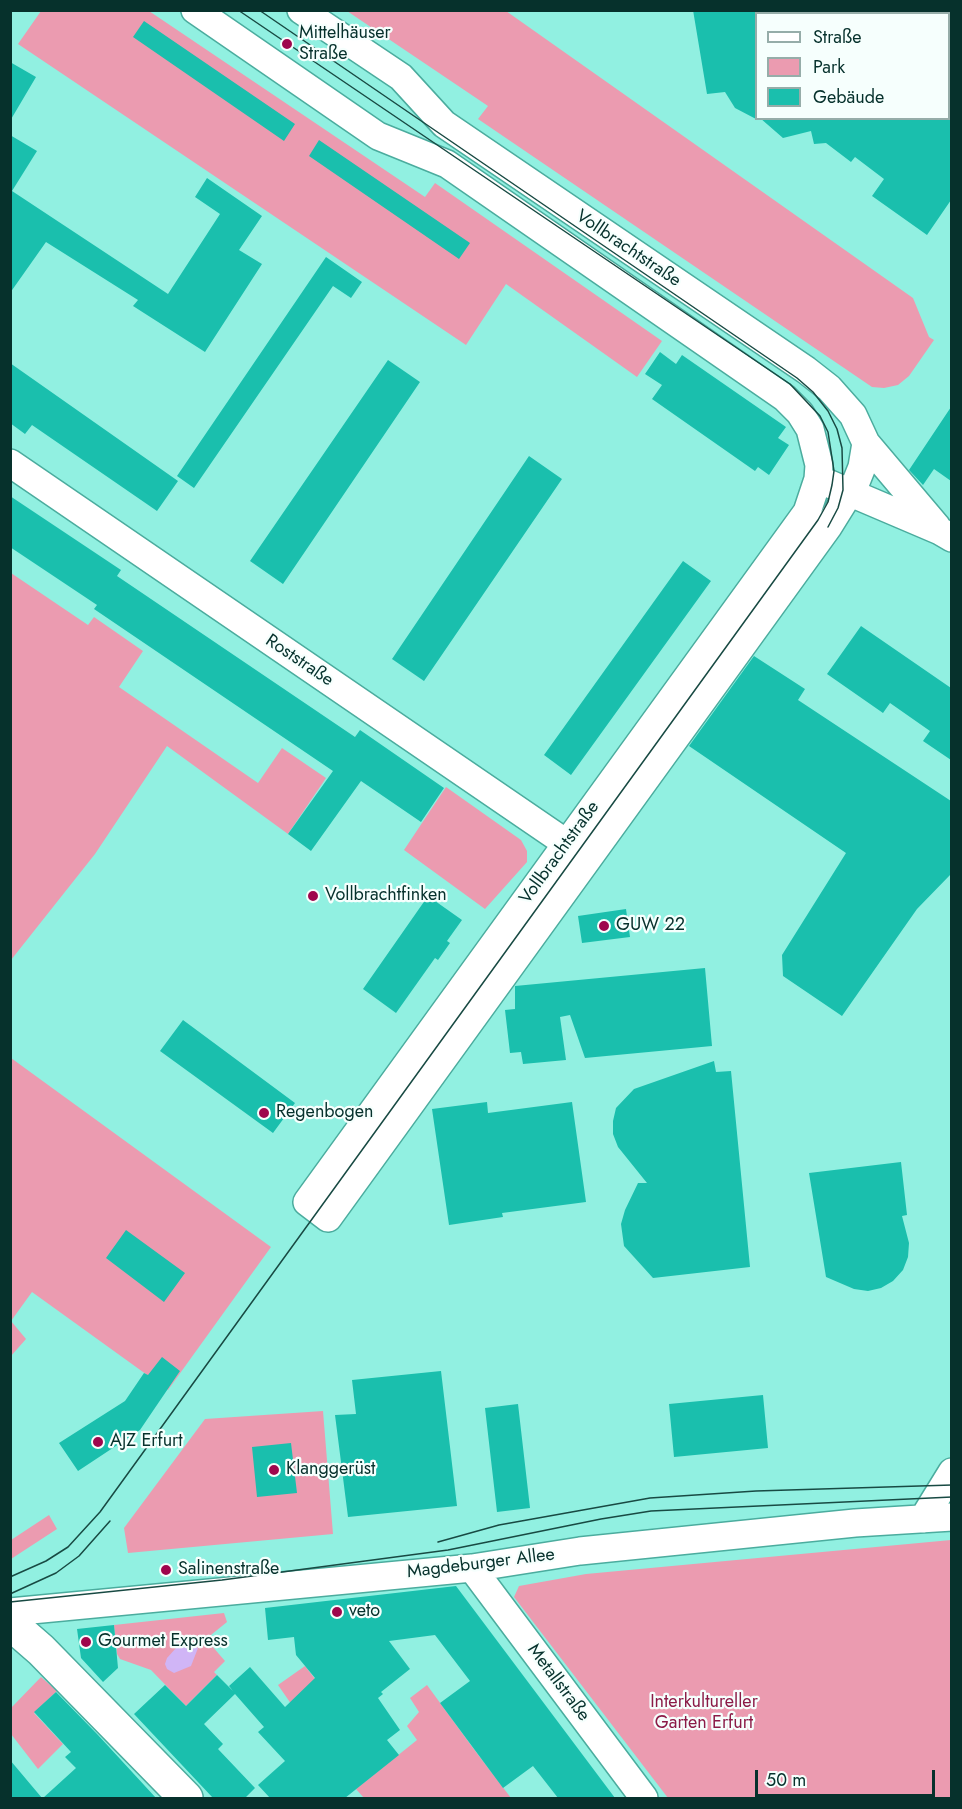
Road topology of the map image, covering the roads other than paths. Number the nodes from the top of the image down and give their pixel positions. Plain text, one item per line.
1 (195, 10) edge
2 (302, 10) edge
3 (866, 443) junction
4 (10, 463) edge
5 (818, 479) junction
6 (846, 491) junction
7 (946, 535) edge
8 (577, 851) junction
9 (328, 1218) dead end
10 (951, 1472) edge
11 (951, 1518) edge
12 (922, 1519) junction
13 (472, 1568) junction
14 (10, 1612) edge
15 (10, 1623) edge
16 (186, 1798) edge
17 (644, 1798) edge

1 - 5 street, Vollbrachtstraße
2 - 3 street, Vollbrachtstraße
3 - 6 street
3 - 7 street, Vollbrachtstraße
4 - 8 street, Roststraße
5 - 6 street
5 - 8 street, Vollbrachtstraße
6 - 7 street
6 - 8 street
8 - 9 street
10 - 12 street
11 - 12 street, Magdeburger Allee
12 - 13 street, Magdeburger Allee
13 - 14 street, Magdeburger Allee
13 - 17 street, Metallstraße
15 - 16 street

